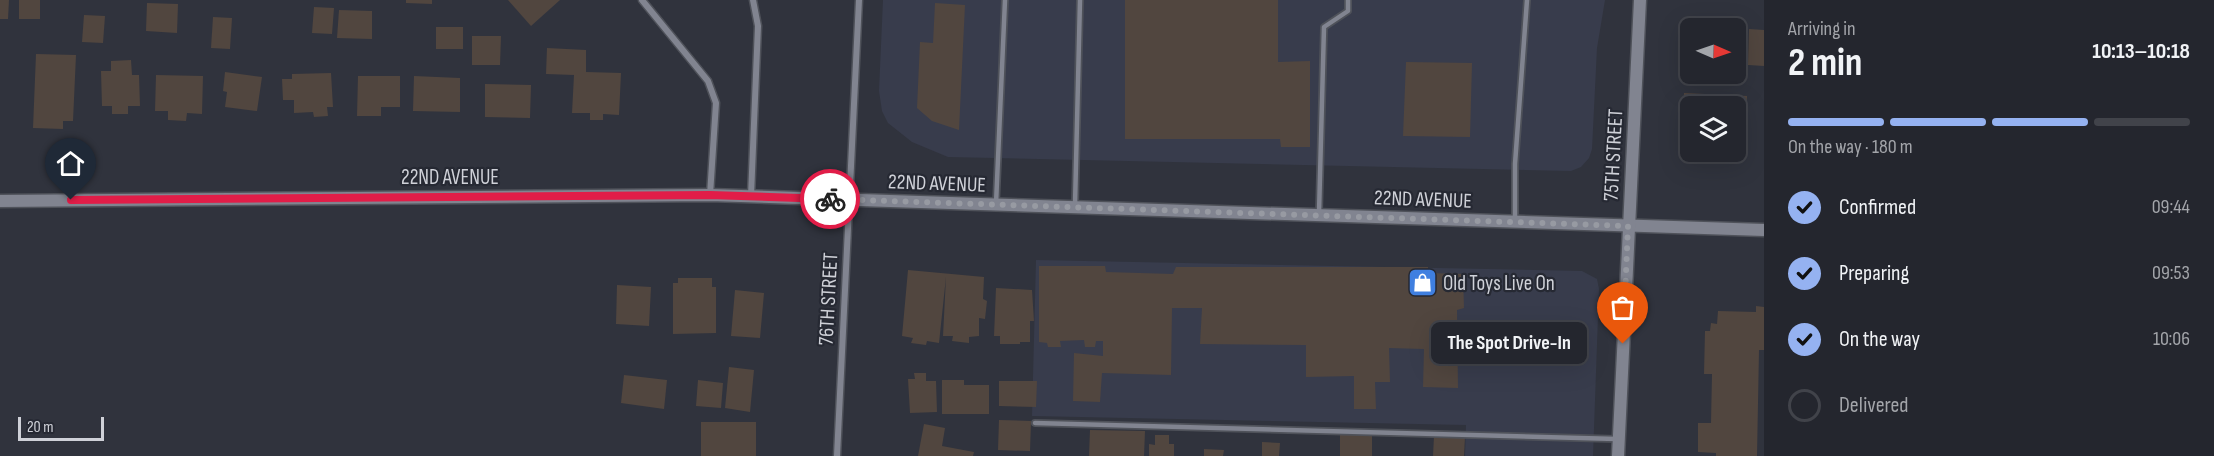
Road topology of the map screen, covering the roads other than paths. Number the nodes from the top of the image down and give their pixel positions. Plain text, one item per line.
1 (642, 0) edge
2 (753, 0) edge
3 (860, 0) edge
4 (1005, 0) edge
5 (1080, 0) edge
6 (1348, 0) edge
7 (1527, 0) edge
8 (1640, 0) edge
9 (710, 195) junction
10 (751, 196) junction
11 (849, 200) junction
12 (0, 201) edge
13 (996, 205) junction
14 (1074, 207) junction
15 (1319, 215) junction
16 (1515, 222) junction
17 (1628, 226) junction
18 (1764, 230) edge
19 (1035, 423) dead end
20 (1619, 439) junction
21 (837, 456) edge
22 (1618, 456) edge

1 - 9 street
2 - 10 street
3 - 11 street, 76TH STREET
4 - 13 lane
5 - 14 lane
6 - 15 lane
7 - 16 lane
8 - 17 street, 75TH STREET
9 - 10 street, 22ND AVENUE
9 - 12 street, 22ND AVENUE
10 - 11 street, 22ND AVENUE
11 - 13 street, 22ND AVENUE
11 - 21 street, 76TH STREET
13 - 14 street, 22ND AVENUE
14 - 15 street, 22ND AVENUE
15 - 16 street, 22ND AVENUE
16 - 17 street, 22ND AVENUE
17 - 18 street, 22ND AVENUE
17 - 20 street, 75TH STREET
19 - 20 lane
20 - 22 street, 75TH STREET

